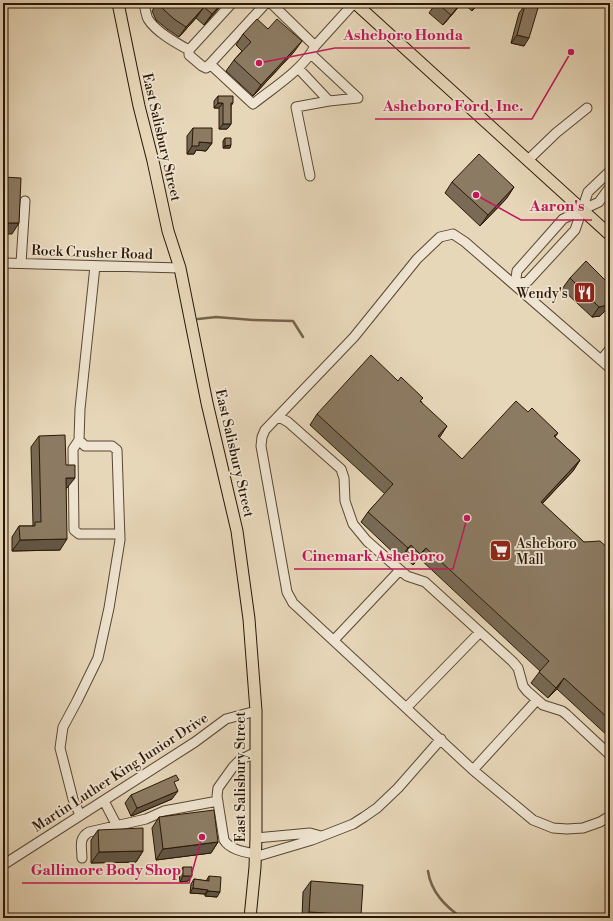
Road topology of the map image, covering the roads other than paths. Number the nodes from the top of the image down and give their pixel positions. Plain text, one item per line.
1 (118, 3) edge
2 (144, 3) edge
3 (232, 3) edge
4 (266, 3) edge
5 (271, 3) edge
6 (355, 3) edge
7 (190, 50) junction
8 (313, 50) junction
9 (210, 64) junction
10 (298, 68) junction
11 (330, 101) junction
12 (587, 108) dead end
13 (528, 160) junction
14 (610, 171) edge
15 (310, 176) dead end
16 (610, 187) edge
17 (25, 201) dead end
18 (583, 210) junction
19 (610, 235) edge
20 (3, 263) edge
21 (21, 263) junction
22 (95, 266) junction
23 (180, 268) junction
24 (515, 285) junction
25 (610, 351) edge
26 (601, 360) junction
27 (610, 368) edge
28 (279, 417) junction
29 (79, 440) junction
30 (120, 534) junction
31 (400, 570) junction
32 (480, 632) junction
33 (334, 640) junction
34 (537, 700) junction
35 (407, 707) junction
36 (256, 711) junction
37 (441, 739) junction
38 (256, 752) junction
39 (610, 755) edge
40 (473, 770) junction
41 (104, 801) junction
42 (218, 801) junction
43 (80, 815) junction
44 (610, 816) edge
45 (117, 826) junction
46 (321, 836) junction
47 (256, 838) junction
48 (255, 855) junction
49 (82, 858) dead end
50 (3, 865) edge
51 (250, 918) edge

1 - 23 main road, East Salisbury Street
2 - 7 street
3 - 7 street
4 - 9 street
5 - 8 street
6 - 8 street
6 - 13 main road
7 - 9 street
8 - 10 street
8 - 11 street
9 - 10 street
10 - 11 street
11 - 15 street
12 - 13 street
13 - 18 main road
14 - 18 street
16 - 18 street
17 - 21 street
18 - 19 main road
18 - 24 street
18 - 24 street
20 - 21 street, Rock Crusher Road
21 - 22 street, Rock Crusher Road
22 - 23 street, Rock Crusher Road
22 - 29 street
23 - 36 main road, East Salisbury Street
24 - 26 street
24 - 28 street
25 - 26 street
26 - 27 street
28 - 31 street
28 - 33 street
29 - 30 street
29 - 30 street
30 - 43 street
31 - 32 street
31 - 33 street
32 - 34 street
32 - 35 street
33 - 35 street
34 - 39 street
34 - 40 street
35 - 37 street
36 - 38 main road, East Salisbury Street
36 - 41 street, Martin Luther King Junior Drive
37 - 40 street
37 - 46 street
38 - 42 street
38 - 47 main road, East Salisbury Street
40 - 44 street
41 - 43 street, Martin Luther King Junior Drive
41 - 45 street
42 - 45 street
42 - 48 street
43 - 50 street, Martin Luther King Junior Drive
45 - 49 street
46 - 47 street
46 - 48 street
47 - 48 main road, East Salisbury Street
48 - 51 main road, East Salisbury Street

